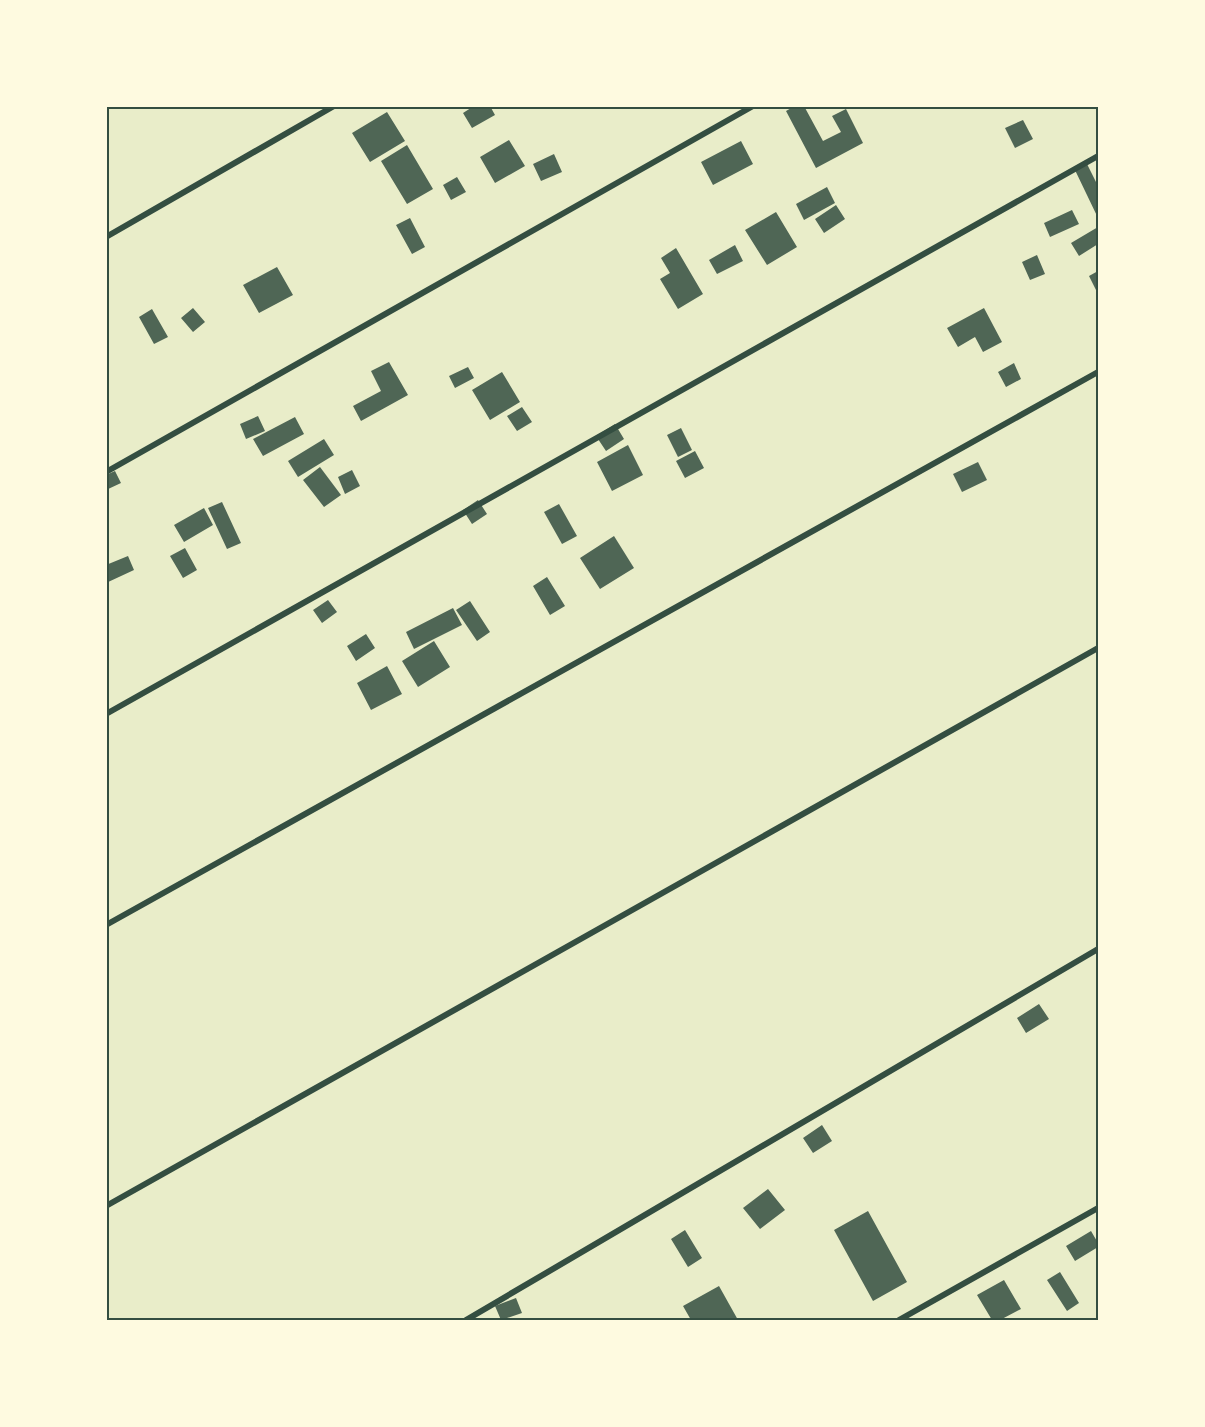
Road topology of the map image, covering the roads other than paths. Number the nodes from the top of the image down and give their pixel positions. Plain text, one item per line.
1 (334, 106) edge
2 (753, 106) edge
3 (1098, 156) edge
4 (106, 237) edge
5 (1098, 372) edge
6 (106, 472) edge
7 (1098, 648) edge
8 (106, 714) edge
9 (106, 925) edge
10 (1098, 949) edge
11 (106, 1206) edge
12 (1098, 1208) edge
13 (466, 1320) edge
14 (899, 1320) edge

1 - 4 street
2 - 6 street
3 - 8 street
5 - 9 street
7 - 11 street
10 - 13 street
12 - 14 street

